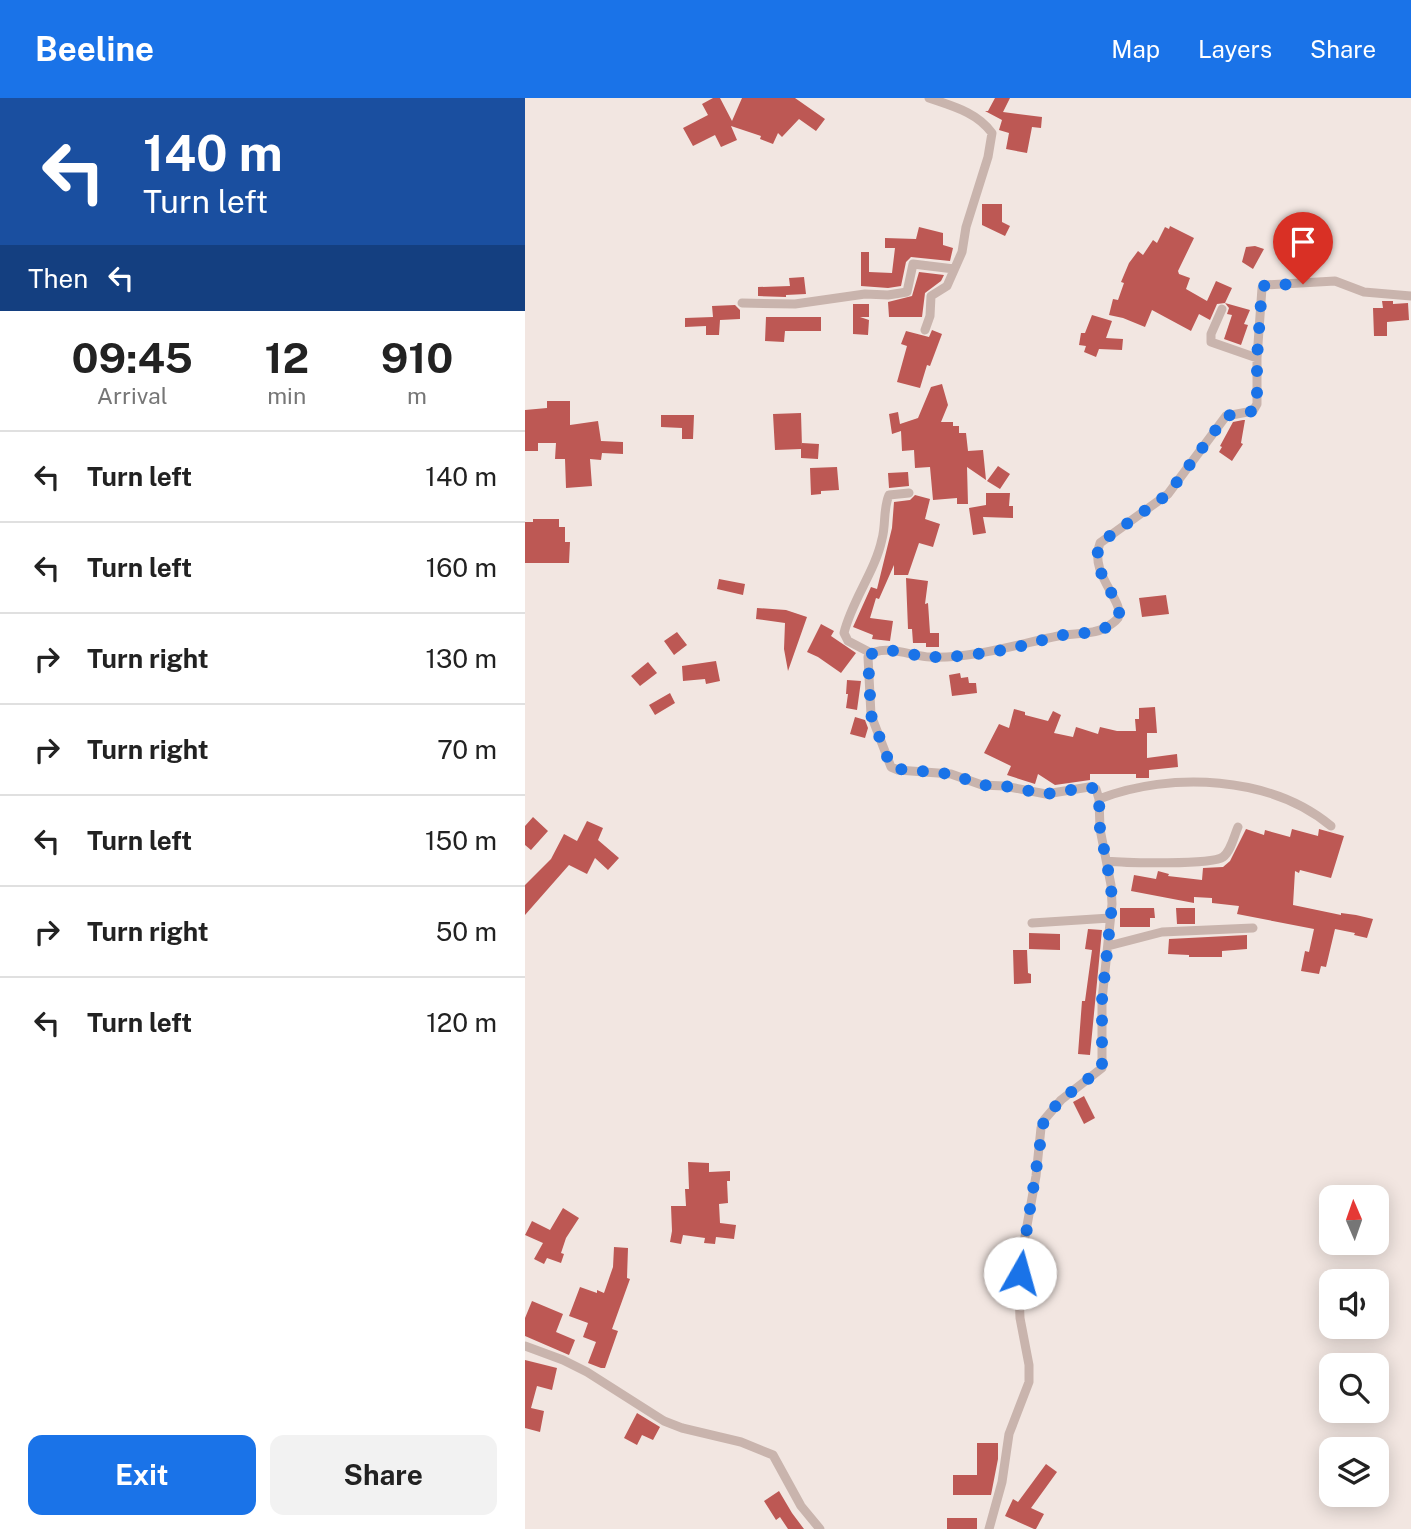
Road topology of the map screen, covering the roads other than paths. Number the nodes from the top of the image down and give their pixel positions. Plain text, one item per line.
1 (929, 98) edge
2 (954, 269) junction
3 (1411, 296) edge
4 (742, 303) dead end
5 (1222, 309) dead end
6 (925, 330) dead end
7 (1257, 358) junction
8 (909, 493) dead end
9 (871, 653) junction
10 (1099, 799) junction
11 (1331, 826) dead end
12 (1238, 827) dead end
13 (1107, 861) junction
14 (1110, 918) junction
15 (1032, 923) dead end
16 (1253, 928) dead end
17 (1108, 946) junction
18 (525, 1346) edge
19 (820, 1529) edge
20 (989, 1529) edge

1 - 2 street
2 - 4 street
2 - 6 street
3 - 7 street
5 - 7 street
7 - 9 street
8 - 9 street
9 - 10 street
10 - 11 street
10 - 13 street
12 - 13 street
13 - 14 street
14 - 15 street
14 - 17 street
16 - 17 street
17 - 20 street
18 - 19 street

